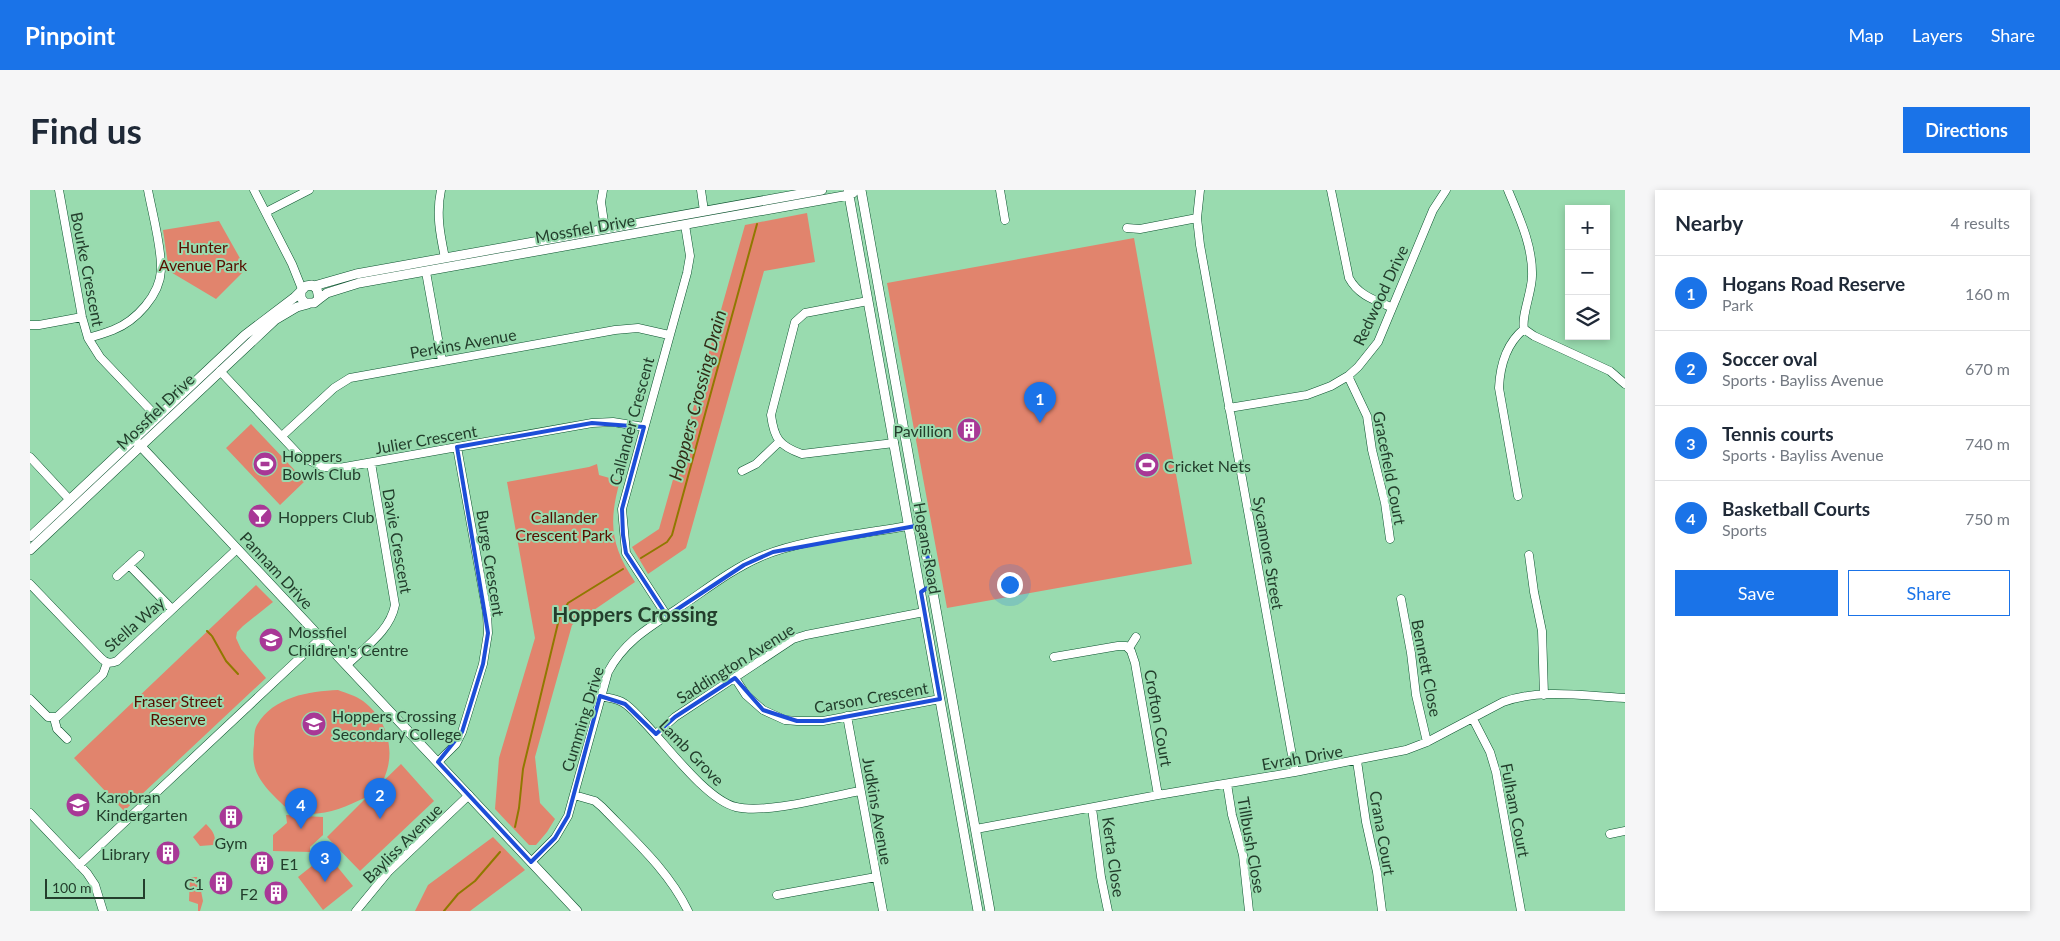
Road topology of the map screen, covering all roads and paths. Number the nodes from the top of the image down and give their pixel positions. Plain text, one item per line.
1 (59, 190) edge
2 (148, 190) edge
3 (254, 190) edge
4 (309, 190) edge
5 (441, 190) edge
6 (603, 190) edge
7 (701, 190) edge
8 (822, 190) edge
9 (859, 190) edge
10 (1000, 190) edge
11 (1200, 190) edge
12 (1331, 190) edge
13 (1446, 190) edge
14 (1508, 190) edge
15 (848, 193) edge
16 (704, 211) junction
17 (266, 212) junction
18 (684, 215) junction
19 (1197, 218) junction
20 (1005, 220) dead end
21 (706, 221) junction
22 (685, 225) junction
23 (1127, 228) dead end
24 (605, 229) junction
25 (607, 239) junction
26 (445, 258) junction
27 (425, 262) junction
28 (292, 264) junction
29 (446, 268) junction
30 (426, 272) junction
31 (313, 286) junction
32 (301, 290) junction
33 (319, 299) junction
34 (868, 301) junction
35 (308, 304) junction
36 (1391, 307) junction
37 (82, 317) junction
38 (30, 325) edge
39 (1524, 328) junction
40 (669, 335) junction
41 (88, 338) junction
42 (442, 361) junction
43 (217, 368) junction
44 (1348, 376) junction
45 (1624, 379) edge
46 (1229, 408) junction
47 (160, 420) junction
48 (644, 427) junction
49 (282, 436) junction
50 (137, 442) junction
51 (780, 442) junction
52 (894, 443) junction
53 (457, 447) junction
54 (30, 457) edge
55 (371, 463) junction
56 (742, 471) dead end
57 (1518, 496) dead end
58 (73, 502) junction
59 (921, 524) junction
60 (908, 526) junction
61 (30, 537) edge
62 (1390, 539) dead end
63 (237, 549) junction
64 (30, 550) edge
65 (1528, 554) dead end
66 (140, 555) dead end
67 (128, 565) junction
68 (117, 576) dead end
69 (30, 584) edge
70 (933, 584) junction
71 (921, 592) junction
72 (1401, 599) dead end
73 (172, 609) junction
74 (924, 612) junction
75 (667, 616) junction
76 (1136, 637) dead end
77 (321, 638) junction
78 (1129, 648) junction
79 (1054, 657) dead end
80 (107, 663) junction
81 (346, 665) junction
82 (735, 678) junction
83 (1544, 695) junction
84 (600, 696) junction
85 (1625, 698) edge
86 (30, 699) edge
87 (940, 699) junction
88 (848, 716) junction
89 (54, 718) junction
90 (1473, 719) junction
91 (656, 734) junction
92 (67, 739) dead end
93 (1427, 742) junction
94 (1357, 761) junction
95 (438, 762) junction
96 (1295, 772) junction
97 (1227, 784) junction
98 (860, 791) junction
99 (469, 795) junction
100 (574, 795) junction
101 (1158, 795) junction
102 (1092, 808) junction
103 (30, 813) edge
104 (976, 829) junction
105 (964, 831) junction
106 (1625, 831) edge
107 (1610, 834) dead end
108 (531, 862) junction
109 (79, 864) junction
110 (876, 877) junction
111 (777, 895) dead end
112 (103, 911) edge
113 (356, 911) edge
114 (577, 911) edge
115 (688, 911) edge
116 (882, 911) edge
117 (978, 911) edge
118 (990, 911) edge
119 (1108, 911) edge
120 (1250, 911) edge
121 (1382, 911) edge
122 (1521, 911) edge

1 - 37 street, Bourke Crescent
2 - 41 street
3 - 17 street
4 - 17 street
5 - 26 street
6 - 24 street
7 - 16 street
8 - 16 street, Mossfiel Drive
9 - 15 street, Mossfiel Drive
9 - 59 street, Hogans Road
10 - 20 street
11 - 19 street, Sycamore Street
12 - 36 street
13 - 36 street, Redwood Drive
14 - 39 street
15 - 21 street, Mossfiel Drive
15 - 34 street, Hogans Road
16 - 18 street, Mossfiel Drive
16 - 21 street
17 - 28 street
18 - 22 street
18 - 24 street, Mossfiel Drive
19 - 23 street
19 - 46 street, Sycamore Street
21 - 22 street, Mossfiel Drive
22 - 25 street, Mossfiel Drive
22 - 40 street, Callander Crescent
24 - 25 street
24 - 26 street, Mossfiel Drive
25 - 29 street, Mossfiel Drive
26 - 27 street, Mossfiel Drive
26 - 29 street
27 - 30 street
27 - 31 street, Mossfiel Drive
28 - 31 street
28 - 32 street
29 - 30 street, Mossfiel Drive
30 - 33 street, Mossfiel Drive
30 - 42 street
31 - 32 street
31 - 33 street
32 - 35 street
32 - 43 street, Mossfiel Drive
33 - 35 street
34 - 51 street
34 - 52 street, Hogans Road
35 - 43 street, Mossfiel Drive
36 - 44 street, Redwood Drive
37 - 38 street
37 - 41 street, Bourke Crescent
39 - 45 street
39 - 57 street
40 - 42 street, Perkins Avenue
40 - 48 street, Callander Crescent
41 - 47 street, Bourke Crescent
42 - 49 street, Perkins Avenue
43 - 47 street, Mossfiel Drive
43 - 49 street, Julier Crescent
44 - 46 street, Redwood Drive
44 - 62 street, Gracefield Court
46 - 96 street, Sycamore Street
47 - 50 street, Mossfiel Drive
48 - 53 street, Julier Crescent
48 - 75 street, Callander Crescent
49 - 55 street, Julier Crescent
50 - 58 street, Mossfiel Drive
50 - 63 street, Pannam Drive
51 - 52 street
51 - 56 street
52 - 60 street, Hogans Road
53 - 55 street, Julier Crescent
53 - 95 street, Burge Crescent
54 - 58 street
55 - 81 street, Davie Crescent
58 - 61 street, Mossfiel Drive
58 - 64 street, Mossfiel Drive
59 - 60 street
59 - 70 street, Hogans Road
60 - 71 street, Hogans Road
60 - 75 street, Cumming Drive
63 - 73 street, Stella Way
63 - 77 street, Pannam Drive
65 - 83 street
66 - 67 street
67 - 68 street
67 - 73 street
69 - 80 street, Stella Way
70 - 71 street
70 - 104 street, Hogans Road
71 - 74 street, Hogans Road
72 - 93 street, Bennett Close
73 - 80 street, Stella Way
74 - 82 street, Saddington Avenue
74 - 87 street, Hogans Road
75 - 84 street, Cumming Drive
76 - 78 street
77 - 81 street, Pannam Drive
77 - 109 street
78 - 79 street
78 - 101 street, Crofton Court
80 - 89 street
81 - 95 street, Pannam Drive
82 - 88 street, Carson Crescent
82 - 91 street, Saddington Avenue
83 - 85 street, Evrah Drive
83 - 90 street, Evrah Drive
84 - 91 street, Lamb Grove
84 - 100 street, Cumming Drive
86 - 89 street
87 - 88 street, Carson Crescent
87 - 105 street, Hogans Road
88 - 98 street, Judkins Avenue
89 - 92 street
90 - 93 street, Evrah Drive
90 - 122 street, Fulham Court
91 - 98 street, Lamb Grove
93 - 94 street, Evrah Drive
94 - 96 street, Evrah Drive
94 - 121 street, Crana Court
95 - 99 street, Pannam Drive
96 - 97 street, Evrah Drive
97 - 101 street, Evrah Drive
97 - 120 street, Tillbush Close
98 - 110 street, Judkins Avenue
99 - 108 street, Pannam Drive
99 - 113 street, Bayliss Avenue
100 - 108 street, Cumming Drive
100 - 115 street
101 - 102 street, Evrah Drive
102 - 104 street, Evrah Drive
102 - 119 street, Kerta Close
103 - 109 street
104 - 105 street
104 - 118 street, Hogans Road
105 - 117 street, Hogans Road
106 - 107 street
108 - 114 street, Pannam Drive
109 - 112 street
110 - 111 street
110 - 116 street, Judkins Avenue

